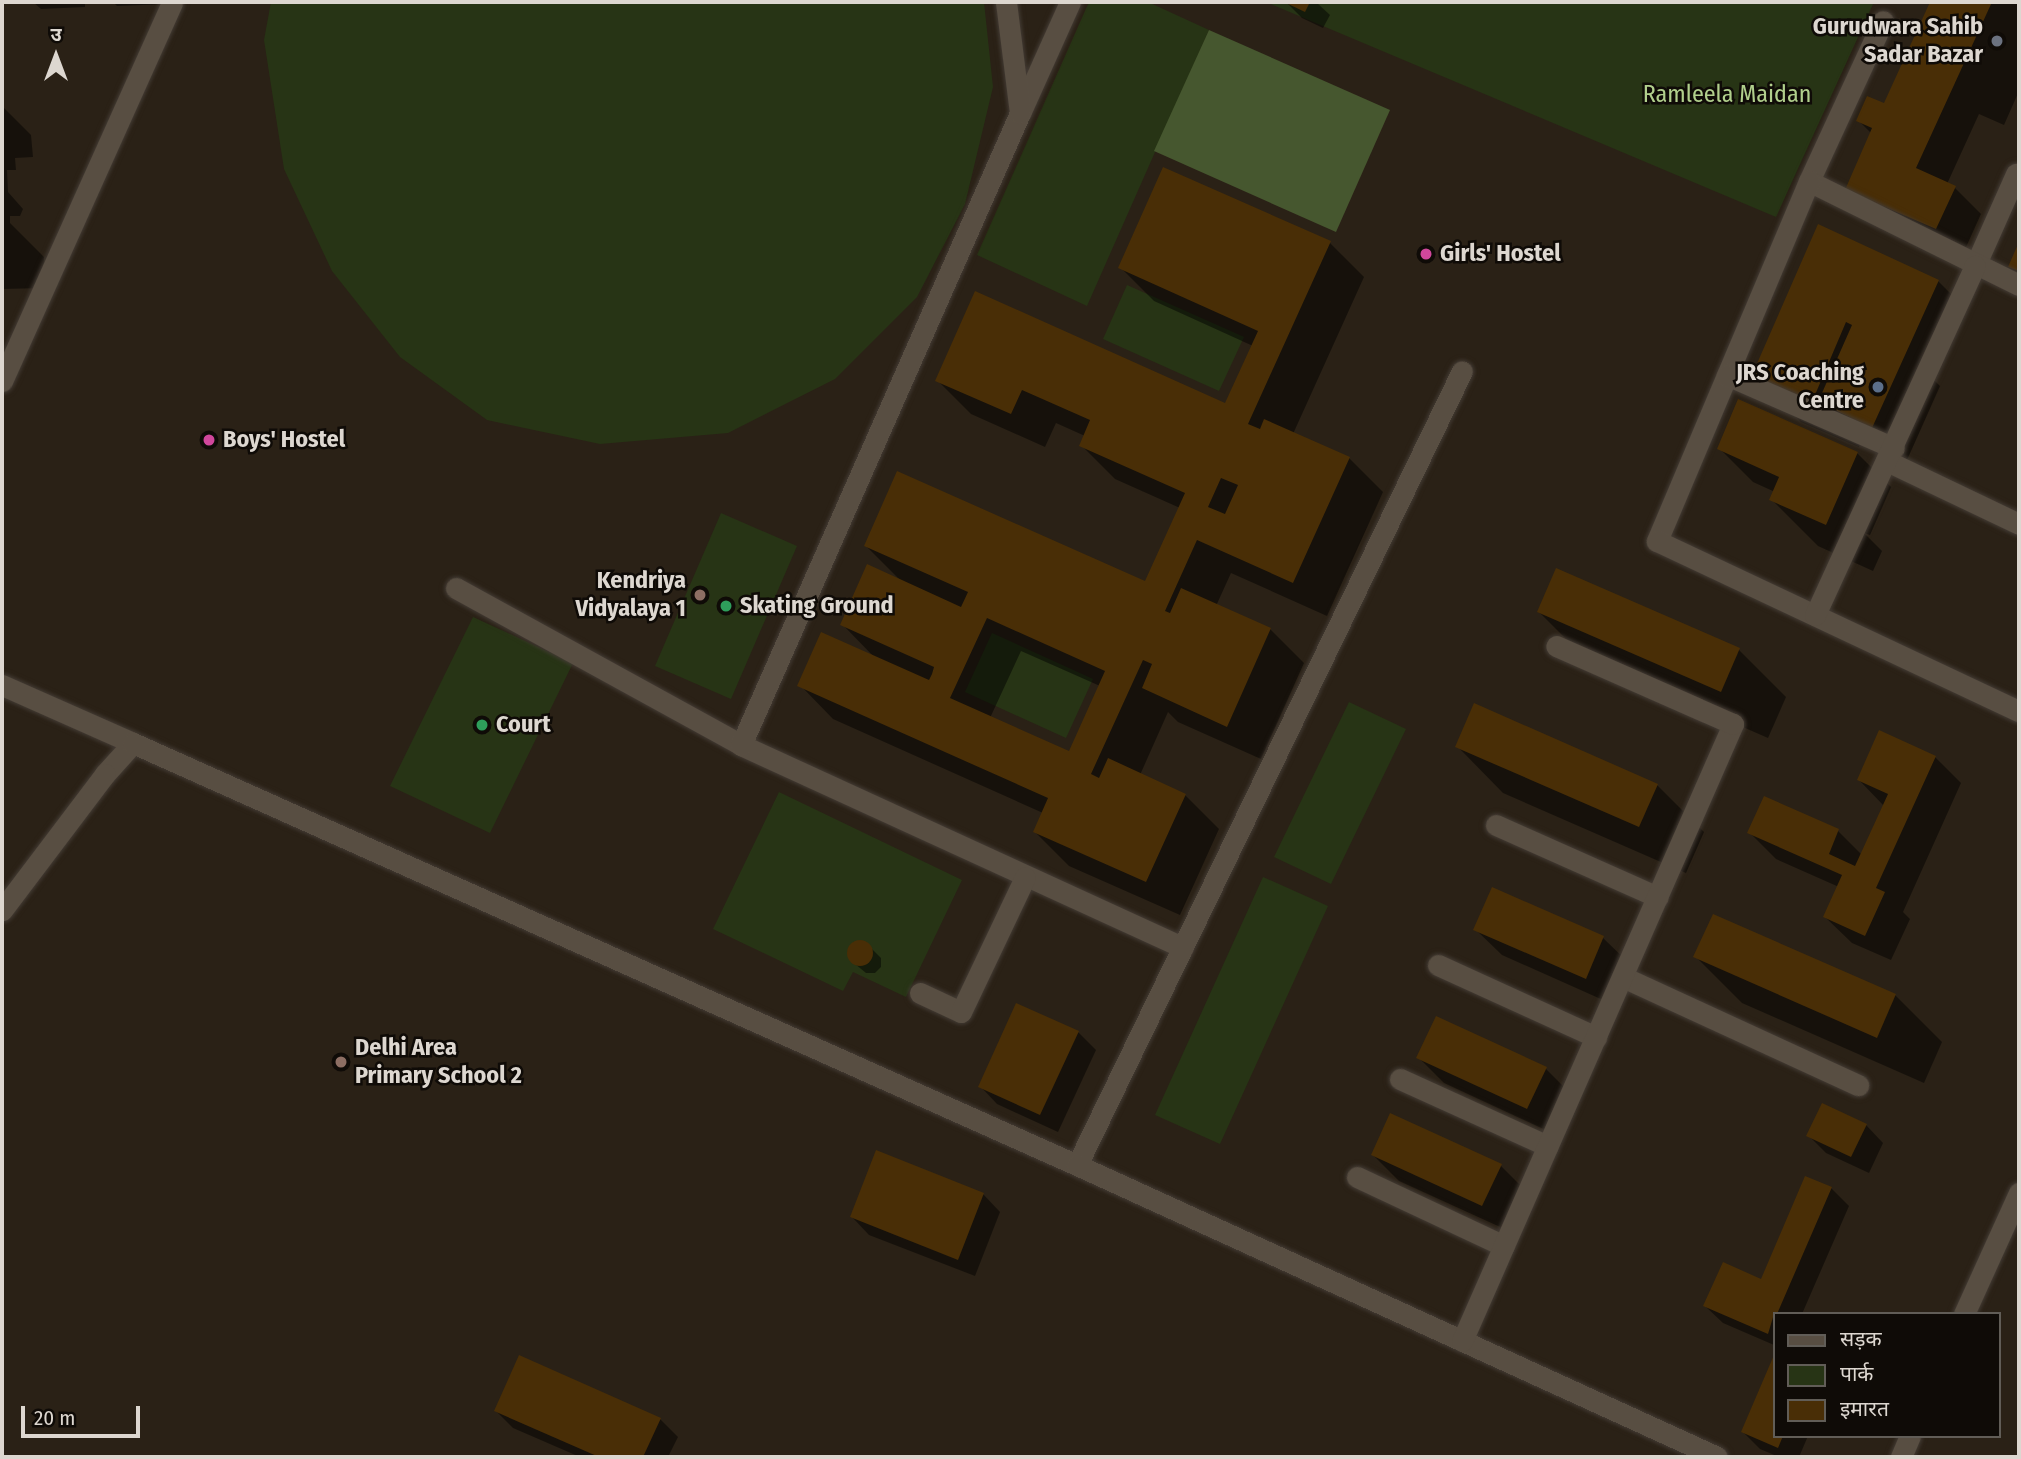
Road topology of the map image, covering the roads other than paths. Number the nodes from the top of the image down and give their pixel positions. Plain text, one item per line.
1 (172, 2) edge
2 (1006, 2) edge
3 (1070, 2) edge
4 (1883, 20) dead end
5 (1020, 113) junction
6 (2016, 174) dead end
7 (1809, 181) junction
8 (1976, 266) junction
9 (2019, 285) edge
10 (1462, 371) dead end
11 (1727, 375) junction
12 (2, 381) edge
13 (1890, 454) junction
14 (2019, 524) edge
15 (456, 588) dead end
16 (1815, 615) junction
17 (1556, 646) dead end
18 (2, 685) edge
19 (2019, 711) edge
20 (133, 743) junction
21 (741, 745) junction
22 (1496, 825) dead end
23 (1025, 877) junction
24 (1658, 897) junction
25 (2, 910) edge
26 (1183, 947) junction
27 (1438, 965) dead end
28 (1623, 977) junction
29 (920, 993) dead end
30 (1596, 1037) junction
31 (1400, 1079) dead end
32 (1858, 1085) dead end
33 (1548, 1146) junction
34 (1077, 1165) junction
35 (1357, 1177) dead end
36 (2019, 1194) edge
37 (1504, 1246) junction
38 (1965, 1312) edge
39 (1462, 1341) junction
40 (1909, 1438) edge
41 (1709, 1455) edge
42 (1901, 1457) edge

1 - 12 street
2 - 5 street
3 - 5 street
4 - 7 street
5 - 21 street
6 - 8 street
7 - 8 street
7 - 11 street
8 - 9 street
8 - 13 street
10 - 26 street
11 - 13 street
11 - 16 street
13 - 14 street
13 - 16 street
15 - 21 street
16 - 19 street
17 - 24 street
18 - 20 street
20 - 25 street
20 - 34 street
21 - 23 street
22 - 24 street
23 - 26 street
23 - 29 street
24 - 28 street
26 - 34 street
27 - 30 street
28 - 30 street
28 - 32 street
30 - 33 street
31 - 33 street
33 - 37 street
34 - 39 street
35 - 37 street
36 - 38 street
37 - 39 street
39 - 41 street
40 - 42 street

